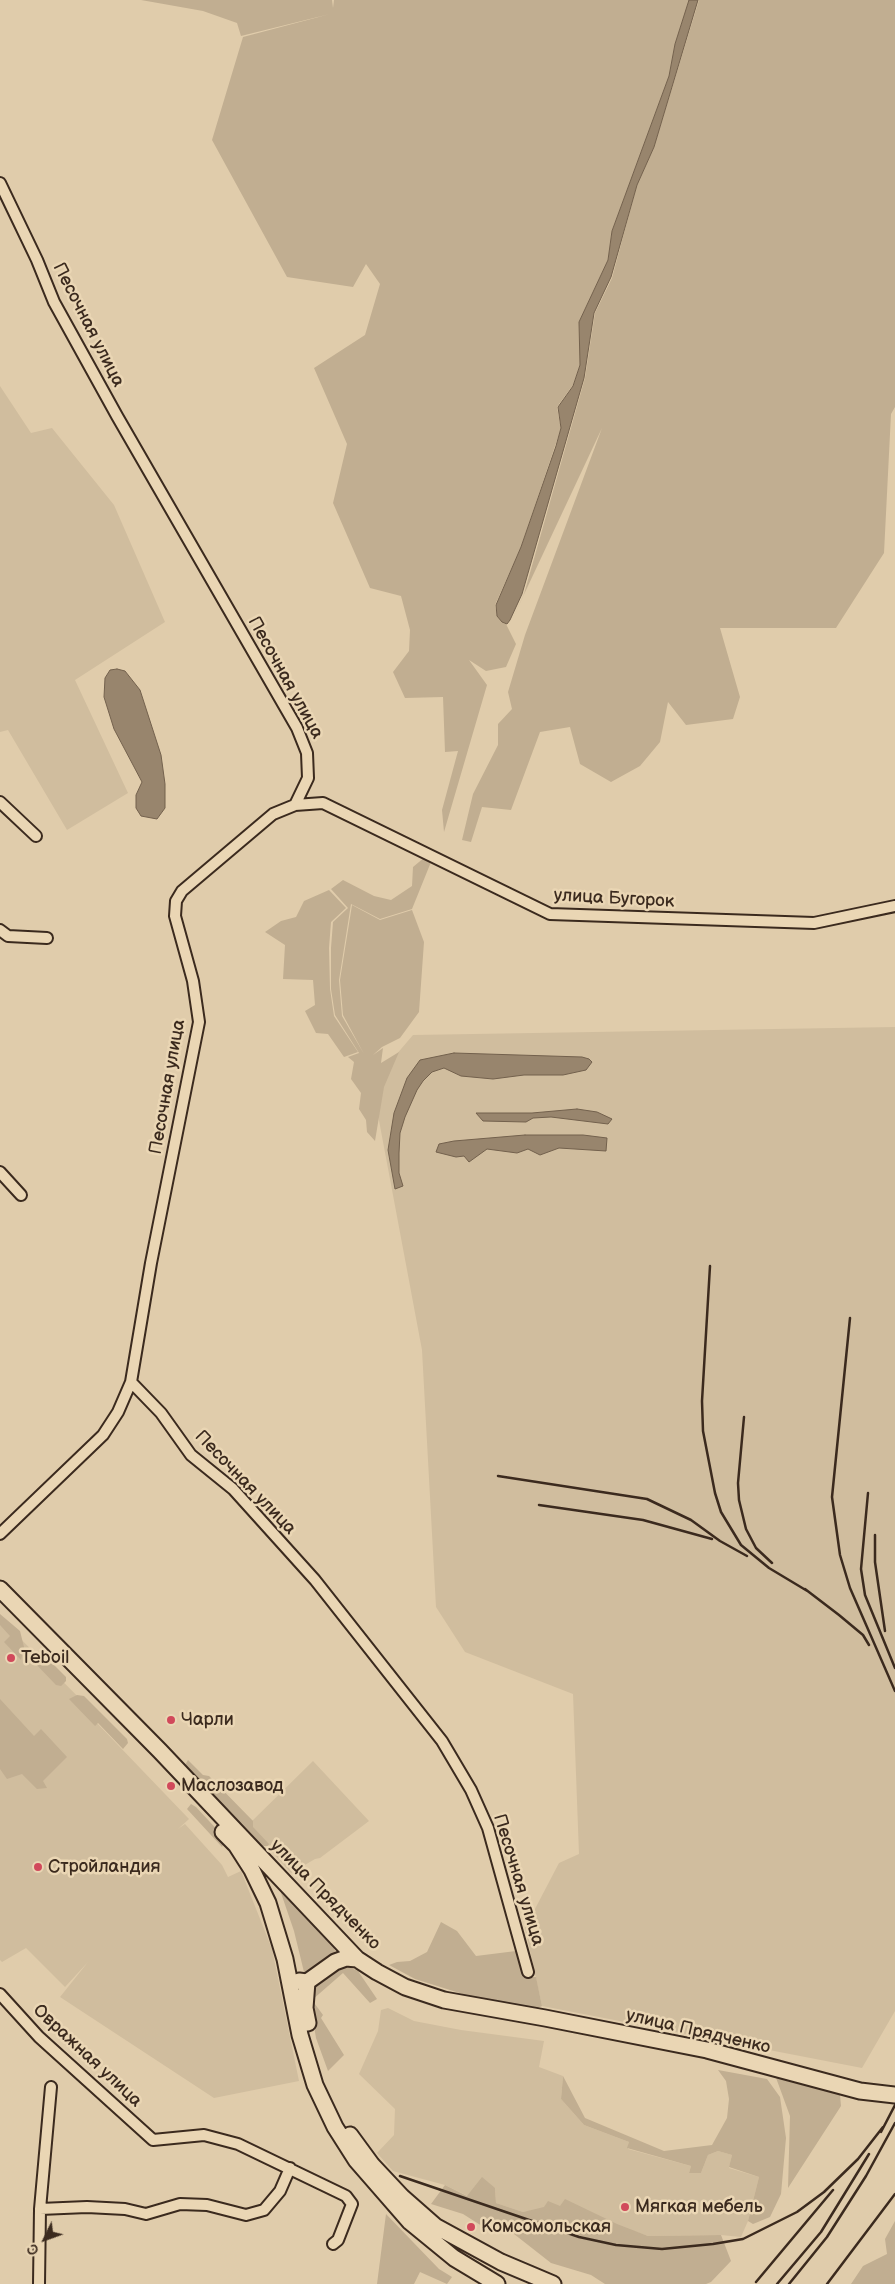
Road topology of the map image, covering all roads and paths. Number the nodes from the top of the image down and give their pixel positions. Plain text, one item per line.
1 (0, 183) edge
2 (0, 802) edge
3 (295, 806) junction
4 (36, 836) dead end
5 (895, 906) edge
6 (0, 930) edge
7 (47, 938) dead end
8 (0, 1172) edge
9 (21, 1195) dead end
10 (131, 1382) junction
11 (0, 1534) edge
12 (0, 1588) edge
13 (0, 1603) edge
14 (168, 1767) junction
15 (288, 1885) junction
16 (268, 1903) junction
17 (341, 1941) junction
18 (357, 1959) junction
19 (335, 1962) junction
20 (528, 1972) dead end
21 (289, 1976) junction
22 (307, 1982) junction
23 (0, 1994) edge
24 (51, 2087) dead end
25 (895, 2095) edge
26 (290, 2168) junction
27 (40, 2209) junction
28 (333, 2244) dead end
29 (39, 2284) edge
30 (498, 2284) edge
31 (553, 2284) edge

1 - 3 street, Песочная улица
2 - 4 street
3 - 5 street, улица Бугорок
3 - 10 street, Песочная улица
6 - 7 street
8 - 9 street
10 - 11 street
10 - 20 street, Песочная улица
12 - 14 main road, улица Прядченко
13 - 14 main road, улица Прядченко
14 - 15 main road, улица Прядченко
14 - 16 main road, улица Прядченко
15 - 16 main road
15 - 17 main road, улица Прядченко
16 - 21 main road, улица Прядченко
17 - 18 main road, улица Прядченко
17 - 19 main road
18 - 19 main road
18 - 25 main road, улица Прядченко
19 - 22 main road
21 - 22 main road
21 - 30 main road, улица Прядченко
22 - 31 main road
23 - 26 street, Овражная улица
24 - 27 street
26 - 27 street
26 - 28 street
27 - 29 street

